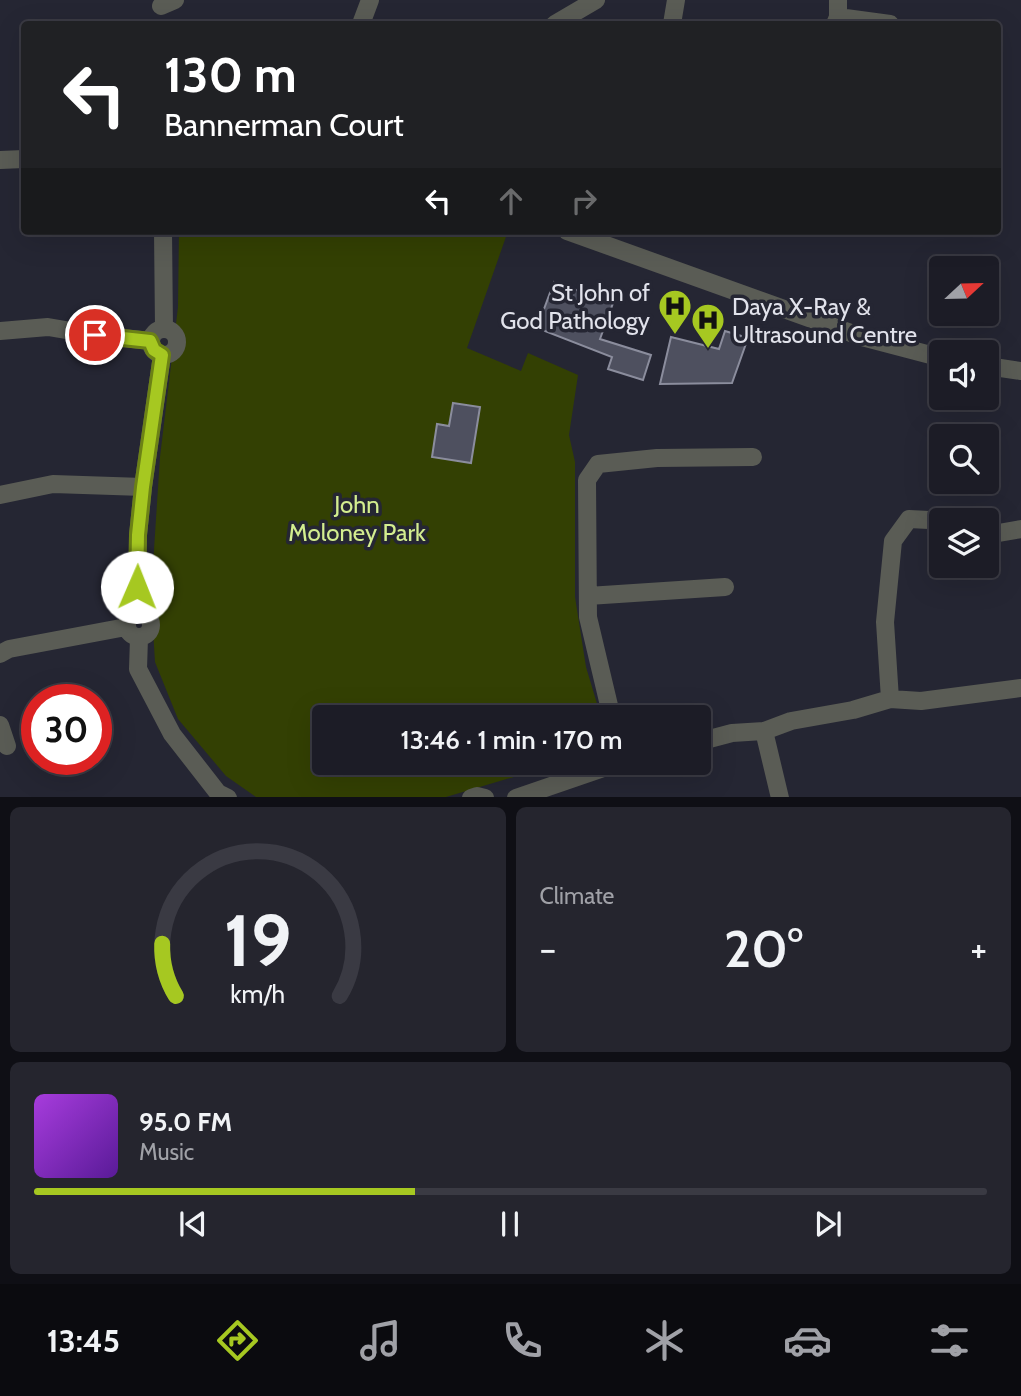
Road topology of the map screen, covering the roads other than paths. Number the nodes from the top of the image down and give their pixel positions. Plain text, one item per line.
1 (370, 0) edge
2 (596, 0) edge
3 (676, 0) edge
4 (837, 14) edge
5 (361, 21) edge
6 (560, 21) edge
7 (672, 21) edge
8 (874, 21) edge
9 (21, 159) edge
10 (0, 160) edge
11 (163, 235) edge
12 (578, 235) edge
13 (0, 331) edge
14 (156, 348) junction
15 (929, 355) edge
16 (999, 368) edge
17 (1021, 371) edge
18 (753, 457) dead end
19 (143, 487) junction
20 (0, 495) edge
21 (929, 520) edge
22 (1021, 530) edge
23 (999, 533) edge
24 (725, 587) dead end
25 (588, 596) junction
26 (134, 626) junction
27 (0, 654) edge
28 (1021, 688) edge
29 (890, 699) junction
30 (609, 705) edge
31 (0, 726) edge
32 (764, 731) junction
33 (711, 739) edge
34 (7, 746) dead end
35 (582, 775) edge
36 (221, 796) edge
37 (471, 797) edge
38 (485, 797) edge
39 (516, 797) edge
40 (780, 797) edge

1 - 5 street
2 - 6 street
3 - 7 street
4 - 8 street
9 - 10 street
11 - 14 street
12 - 15 street
13 - 14 street
14 - 19 street
16 - 17 street
18 - 25 street
19 - 20 street
19 - 26 street
21 - 29 street
22 - 23 street
24 - 25 street
25 - 30 street
26 - 27 street
26 - 36 street
28 - 29 street
29 - 32 street
31 - 34 street
32 - 33 street
32 - 40 street
35 - 39 street
37 - 38 street

